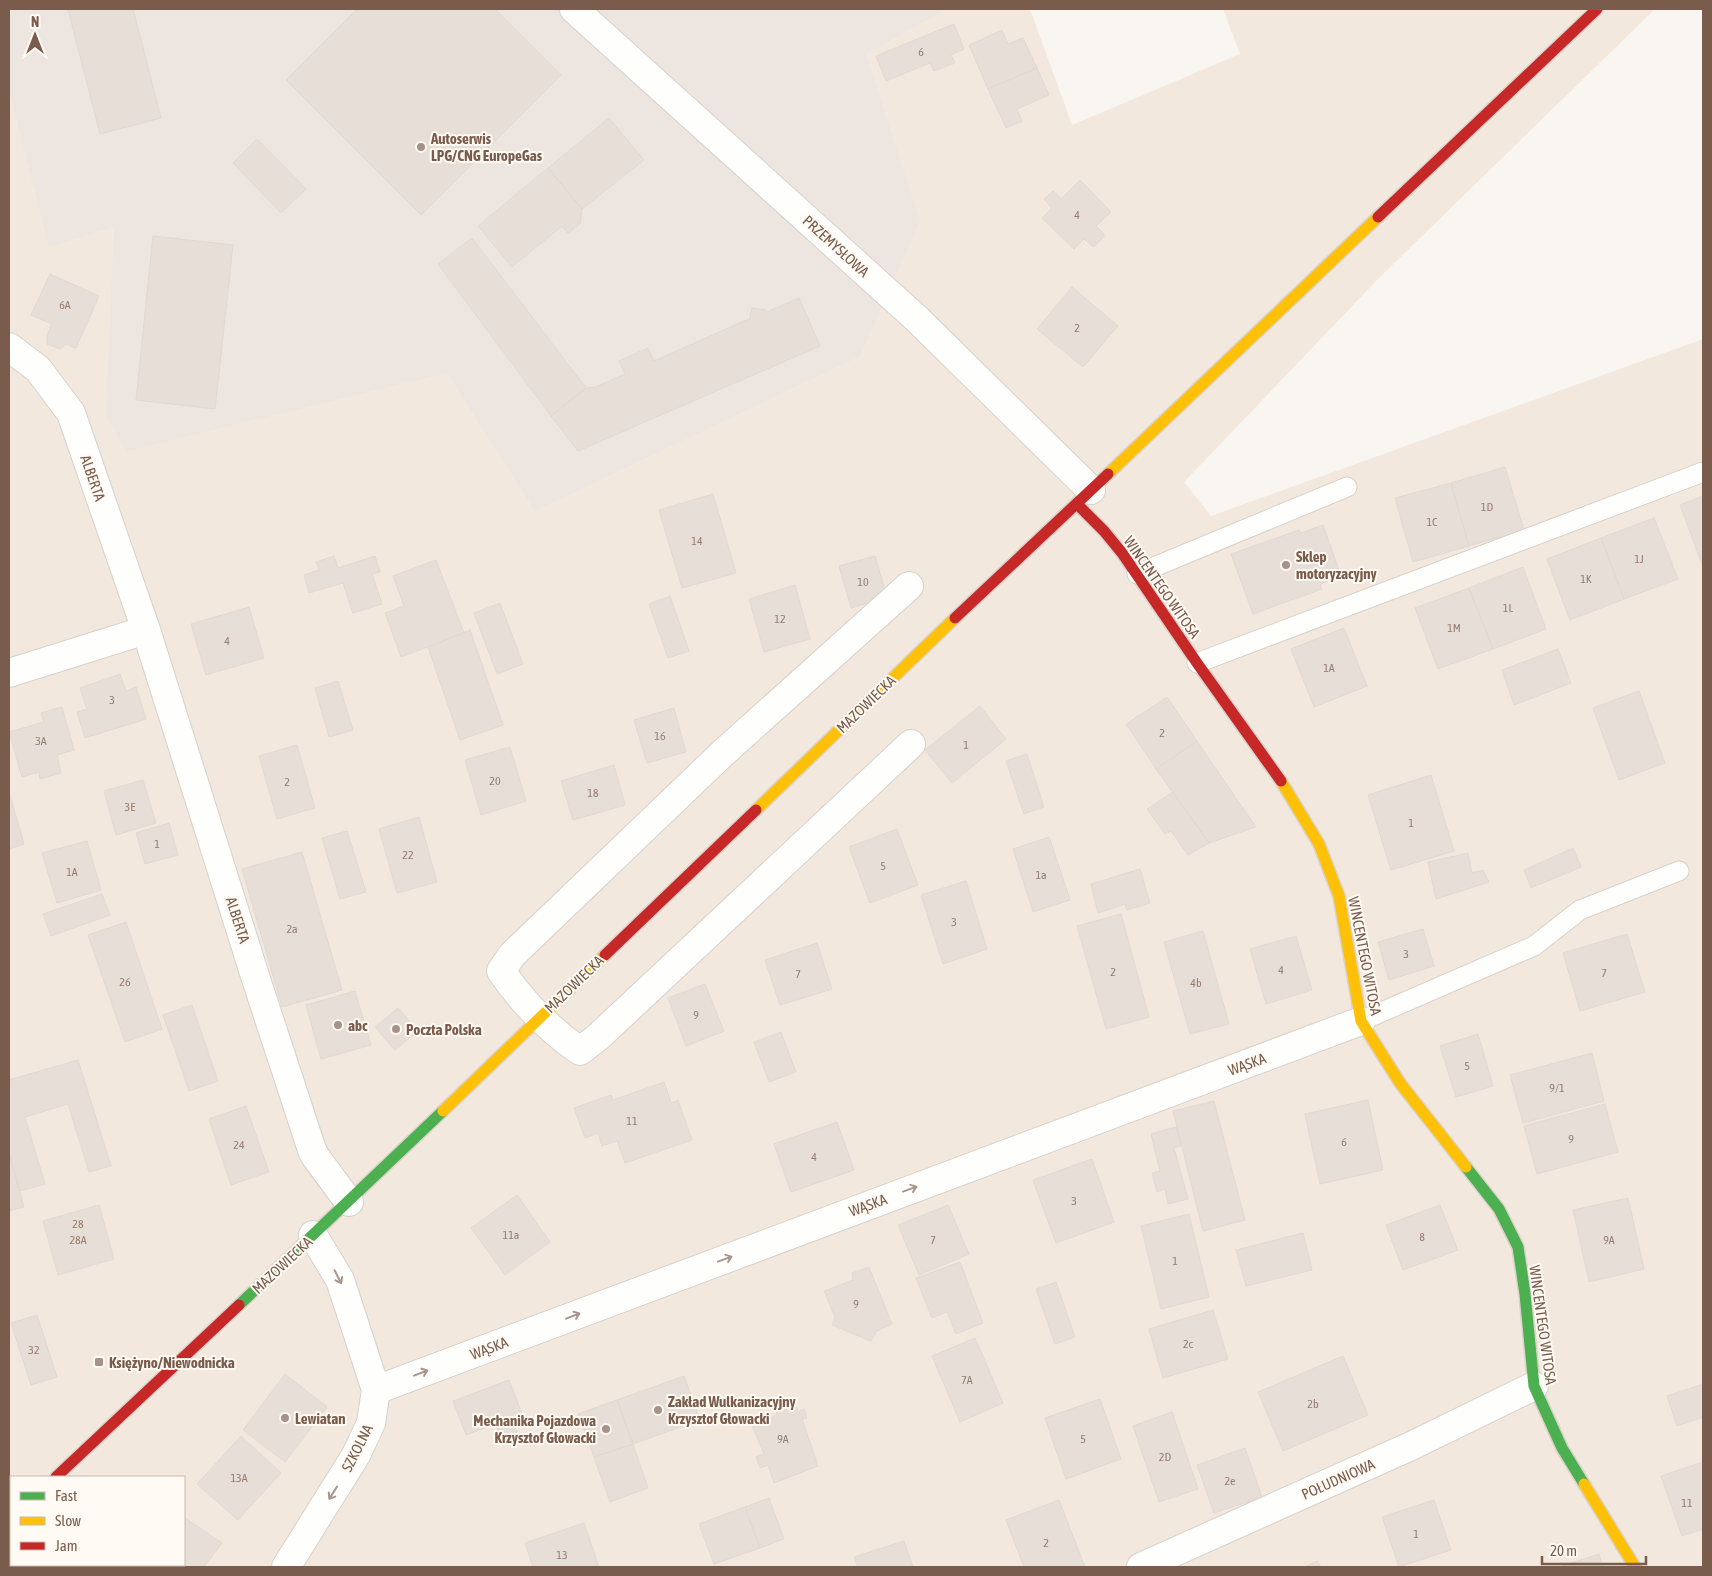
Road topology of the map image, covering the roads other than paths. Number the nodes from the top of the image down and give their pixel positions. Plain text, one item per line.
1 (574, 9) edge
2 (1597, 9) edge
3 (9, 347) edge
4 (1703, 472) edge
5 (1347, 487) dead end
6 (1084, 497) junction
7 (1137, 574) junction
8 (909, 586) dead end
9 (146, 630) junction
10 (1197, 663) junction
11 (9, 673) edge
12 (911, 744) dead end
13 (1679, 872) dead end
14 (538, 1018) junction
15 (1361, 1022) junction
16 (349, 1202) junction
17 (313, 1235) junction
18 (1534, 1386) junction
19 (376, 1390) junction
20 (57, 1476) edge
21 (286, 1567) edge
22 (1141, 1567) edge
23 (1635, 1567) edge

1 - 6 street, PRZEMYSŁOWA
2 - 6 street, MAZOWIECKA
3 - 9 street, ALBERTA
4 - 10 lane
5 - 7 lane
6 - 7 street, WINCENTEGO WITOSA
6 - 14 street, MAZOWIECKA
7 - 10 street, WINCENTEGO WITOSA
8 - 14 street
9 - 11 street
9 - 16 street, ALBERTA
10 - 15 street, WINCENTEGO WITOSA
12 - 14 street
13 - 15 lane
14 - 16 street, MAZOWIECKA
15 - 18 street, WINCENTEGO WITOSA
19 -> 15 street, WĄSKA
16 - 17 street, MAZOWIECKA
17 -> 19 street, SZKOLNA
17 - 20 street, MAZOWIECKA
18 - 22 street, POŁUDNIOWA
18 - 23 street, WINCENTEGO WITOSA
19 -> 21 street, SZKOLNA

